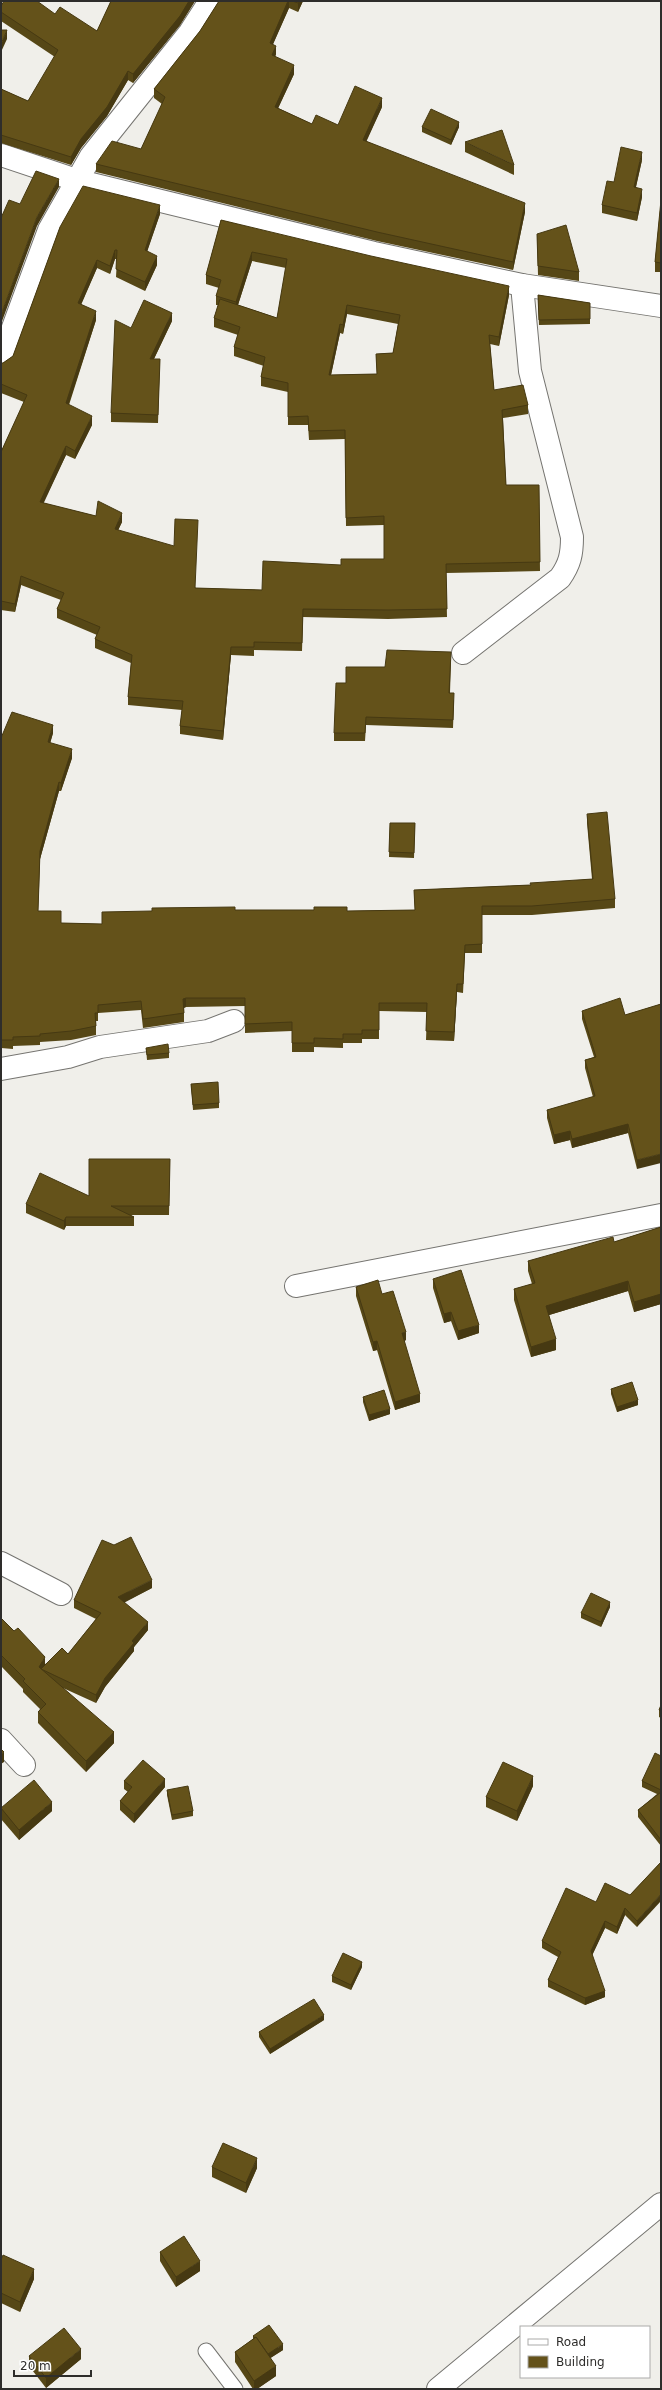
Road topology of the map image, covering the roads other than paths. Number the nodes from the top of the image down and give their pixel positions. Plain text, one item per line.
1 (210, 1) edge
2 (1, 155) edge
3 (78, 181) junction
4 (522, 285) junction
5 (661, 306) edge
6 (1, 360) edge
7 (463, 653) dead end
8 (234, 1021) dead end
9 (1, 1069) edge
10 (661, 1215) edge
11 (296, 1286) dead end
12 (1, 1563) edge
13 (61, 1594) dead end
14 (1, 1740) edge
15 (24, 1765) dead end
16 (661, 2204) edge
17 (206, 2351) dead end
18 (235, 2389) edge
19 (438, 2389) edge

1 - 3 street
2 - 3 street
3 - 4 street
3 - 6 street
4 - 5 street
4 - 7 street
8 - 9 street
10 - 11 street
12 - 13 street
14 - 15 street
16 - 19 street
17 - 18 lane

